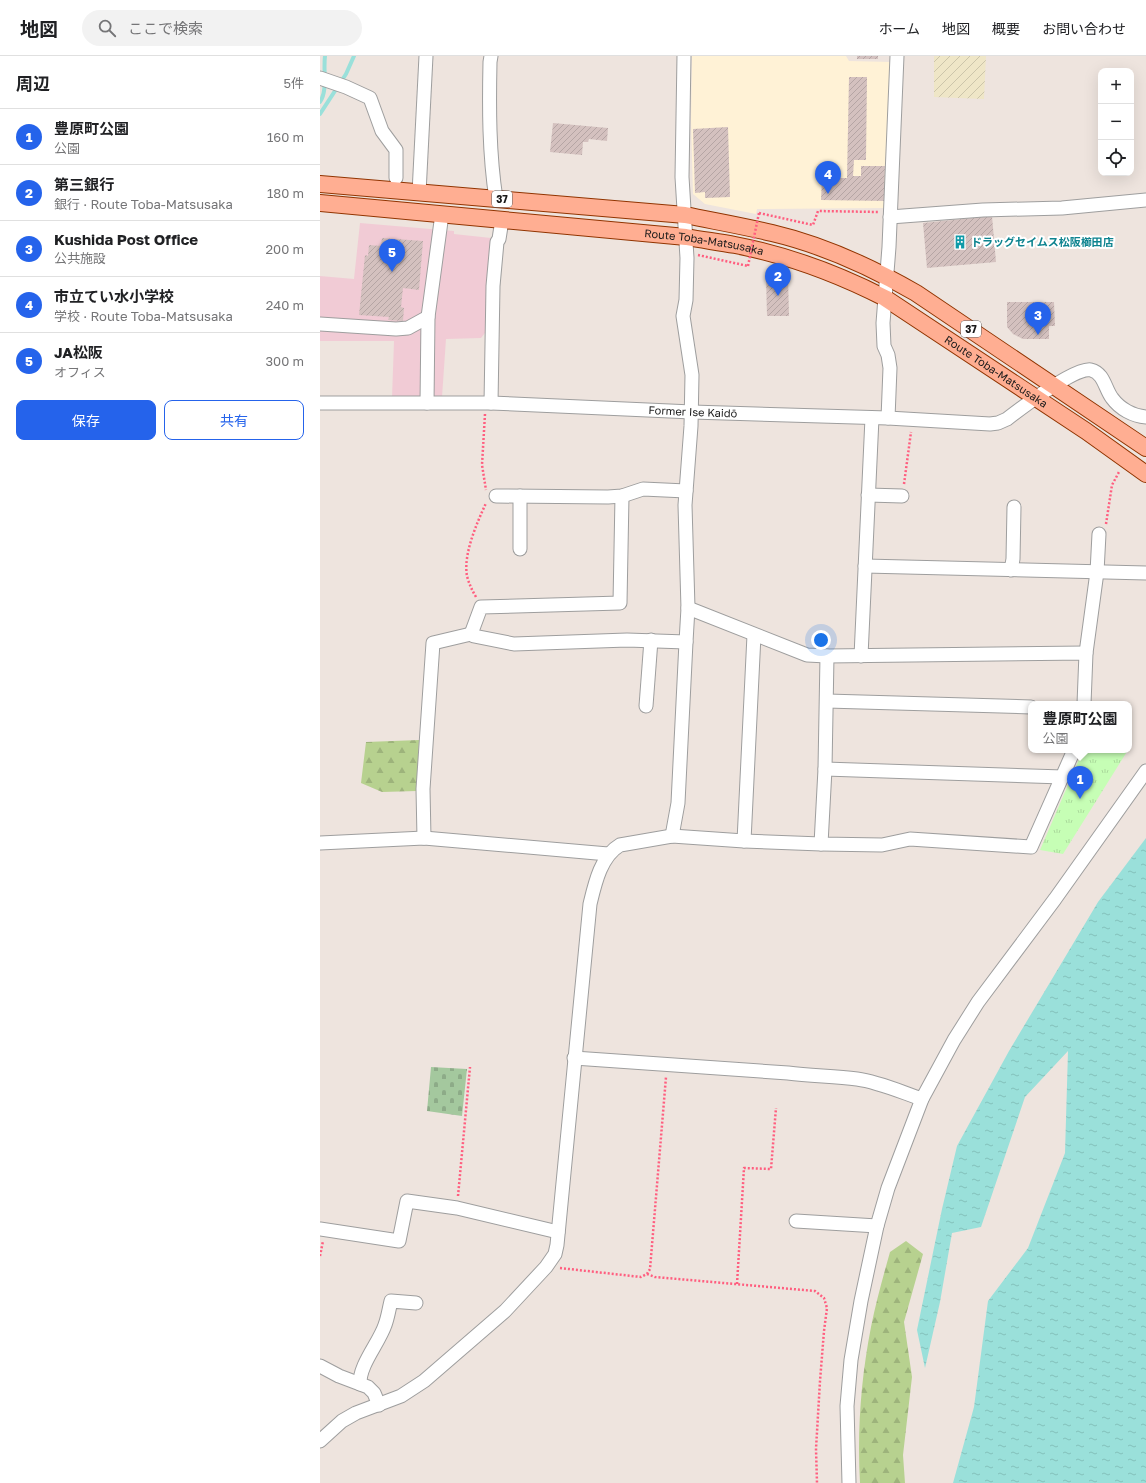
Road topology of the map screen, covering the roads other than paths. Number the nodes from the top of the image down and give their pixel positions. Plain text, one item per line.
1 (426, 56) edge
2 (491, 56) edge
3 (684, 56) edge
4 (897, 56) edge
5 (334, 83) edge
6 (396, 178) dead end
7 (320, 184) edge
8 (419, 193) junction
9 (496, 199) junction
10 (1146, 200) edge
11 (320, 203) edge
12 (442, 214) junction
13 (684, 215) junction
14 (890, 217) junction
15 (502, 220) junction
16 (686, 237) junction
17 (886, 276) junction
18 (885, 298) junction
19 (428, 317) junction
20 (320, 324) edge
21 (1054, 386) junction
22 (1036, 398) junction
23 (320, 403) edge
24 (427, 403) junction
25 (489, 403) junction
26 (692, 412) junction
27 (872, 418) junction
28 (888, 418) junction
29 (1146, 418) edge
30 (1146, 448) edge
31 (1146, 474) edge
32 (686, 490) junction
33 (868, 495) junction
34 (496, 496) dead end
35 (520, 496) junction
36 (622, 496) junction
37 (902, 496) road end
38 (1014, 507) dead end
39 (1099, 534) road end
40 (520, 549) dead end
41 (865, 566) junction
42 (1011, 570) junction
43 (1097, 572) junction
44 (1146, 573) edge
45 (688, 608) junction
46 (471, 634) junction
47 (754, 635) junction
48 (651, 640) junction
49 (686, 642) junction
50 (1086, 653) junction
51 (827, 656) junction
52 (861, 656) junction
53 (827, 701) junction
54 (1084, 701) edge
55 (646, 706) dead end
56 (1028, 707) edge
57 (1073, 753) edge
58 (825, 769) junction
59 (1146, 771) edge
60 (1063, 777) junction
61 (672, 836) junction
62 (424, 838) junction
63 (744, 841) junction
64 (320, 843) edge
65 (821, 844) junction
66 (608, 854) junction
67 (574, 1058) junction
68 (922, 1099) junction
69 (796, 1221) dead end
70 (877, 1226) junction
71 (320, 1229) edge
72 (558, 1232) junction
73 (416, 1303) dead end
74 (320, 1366) edge
75 (360, 1384) junction
76 (379, 1405) junction
77 (320, 1441) edge
78 (849, 1483) edge

1 - 8 street
2 - 9 street
3 - 13 street
4 - 14 street
5 - 6 street
7 - 8 main road, Route Toba-Matsusaka / 37
8 - 9 main road, Route Toba-Matsusaka / 37
9 - 13 main road, Route Toba-Matsusaka / 37
10 - 14 street
11 - 12 main road, Route Toba-Matsusaka / 37
12 - 15 main road, Route Toba-Matsusaka / 37
12 - 19 street
13 - 16 street
13 - 17 main road, Route Toba-Matsusaka / 37
14 - 17 street
15 - 16 main road, Route Toba-Matsusaka / 37
15 - 25 street
16 - 18 main road, Route Toba-Matsusaka / 37
16 - 26 street
17 - 18 street
17 - 21 main road, Route Toba-Matsusaka / 37
18 - 22 main road, Route Toba-Matsusaka / 37
18 - 28 street
19 - 20 street
19 - 24 street
21 - 22 street, Former Ise Kaidō
21 - 29 street, Former Ise Kaidō
21 - 30 main road, Route Toba-Matsusaka / 37
22 - 28 street, Former Ise Kaidō
22 - 31 main road, Route Toba-Matsusaka / 37
23 - 24 street, Former Ise Kaidō
24 - 25 street, Former Ise Kaidō
25 - 26 street, Former Ise Kaidō
26 - 27 street, Former Ise Kaidō
26 - 32 street
27 - 28 street, Former Ise Kaidō
27 - 33 street
32 - 36 street
32 - 45 street
33 - 37 street
33 - 41 street
34 - 35 street
35 - 36 street
35 - 40 street
36 - 46 street
38 - 42 street
39 - 43 street
41 - 42 street
41 - 52 street
42 - 43 street
43 - 44 street
43 - 50 street
45 - 47 street
45 - 49 street
46 - 48 street
46 - 62 street
47 - 51 street
47 - 63 street
48 - 49 street
48 - 55 street
49 - 61 street
50 - 52 street
50 - 54 street
51 - 52 street
51 - 53 street
53 - 56 street
53 - 58 street
57 - 60 street
58 - 60 street
58 - 65 street
59 - 68 street
60 - 65 street
61 - 63 street
61 - 66 street
62 - 64 street
62 - 66 street
63 - 65 street
66 - 67 street
67 - 68 street
67 - 72 street
68 - 70 street
69 - 70 street
70 - 78 street
71 - 72 street
72 - 76 street
73 - 75 street
74 - 75 street
75 - 76 street
76 - 77 street

